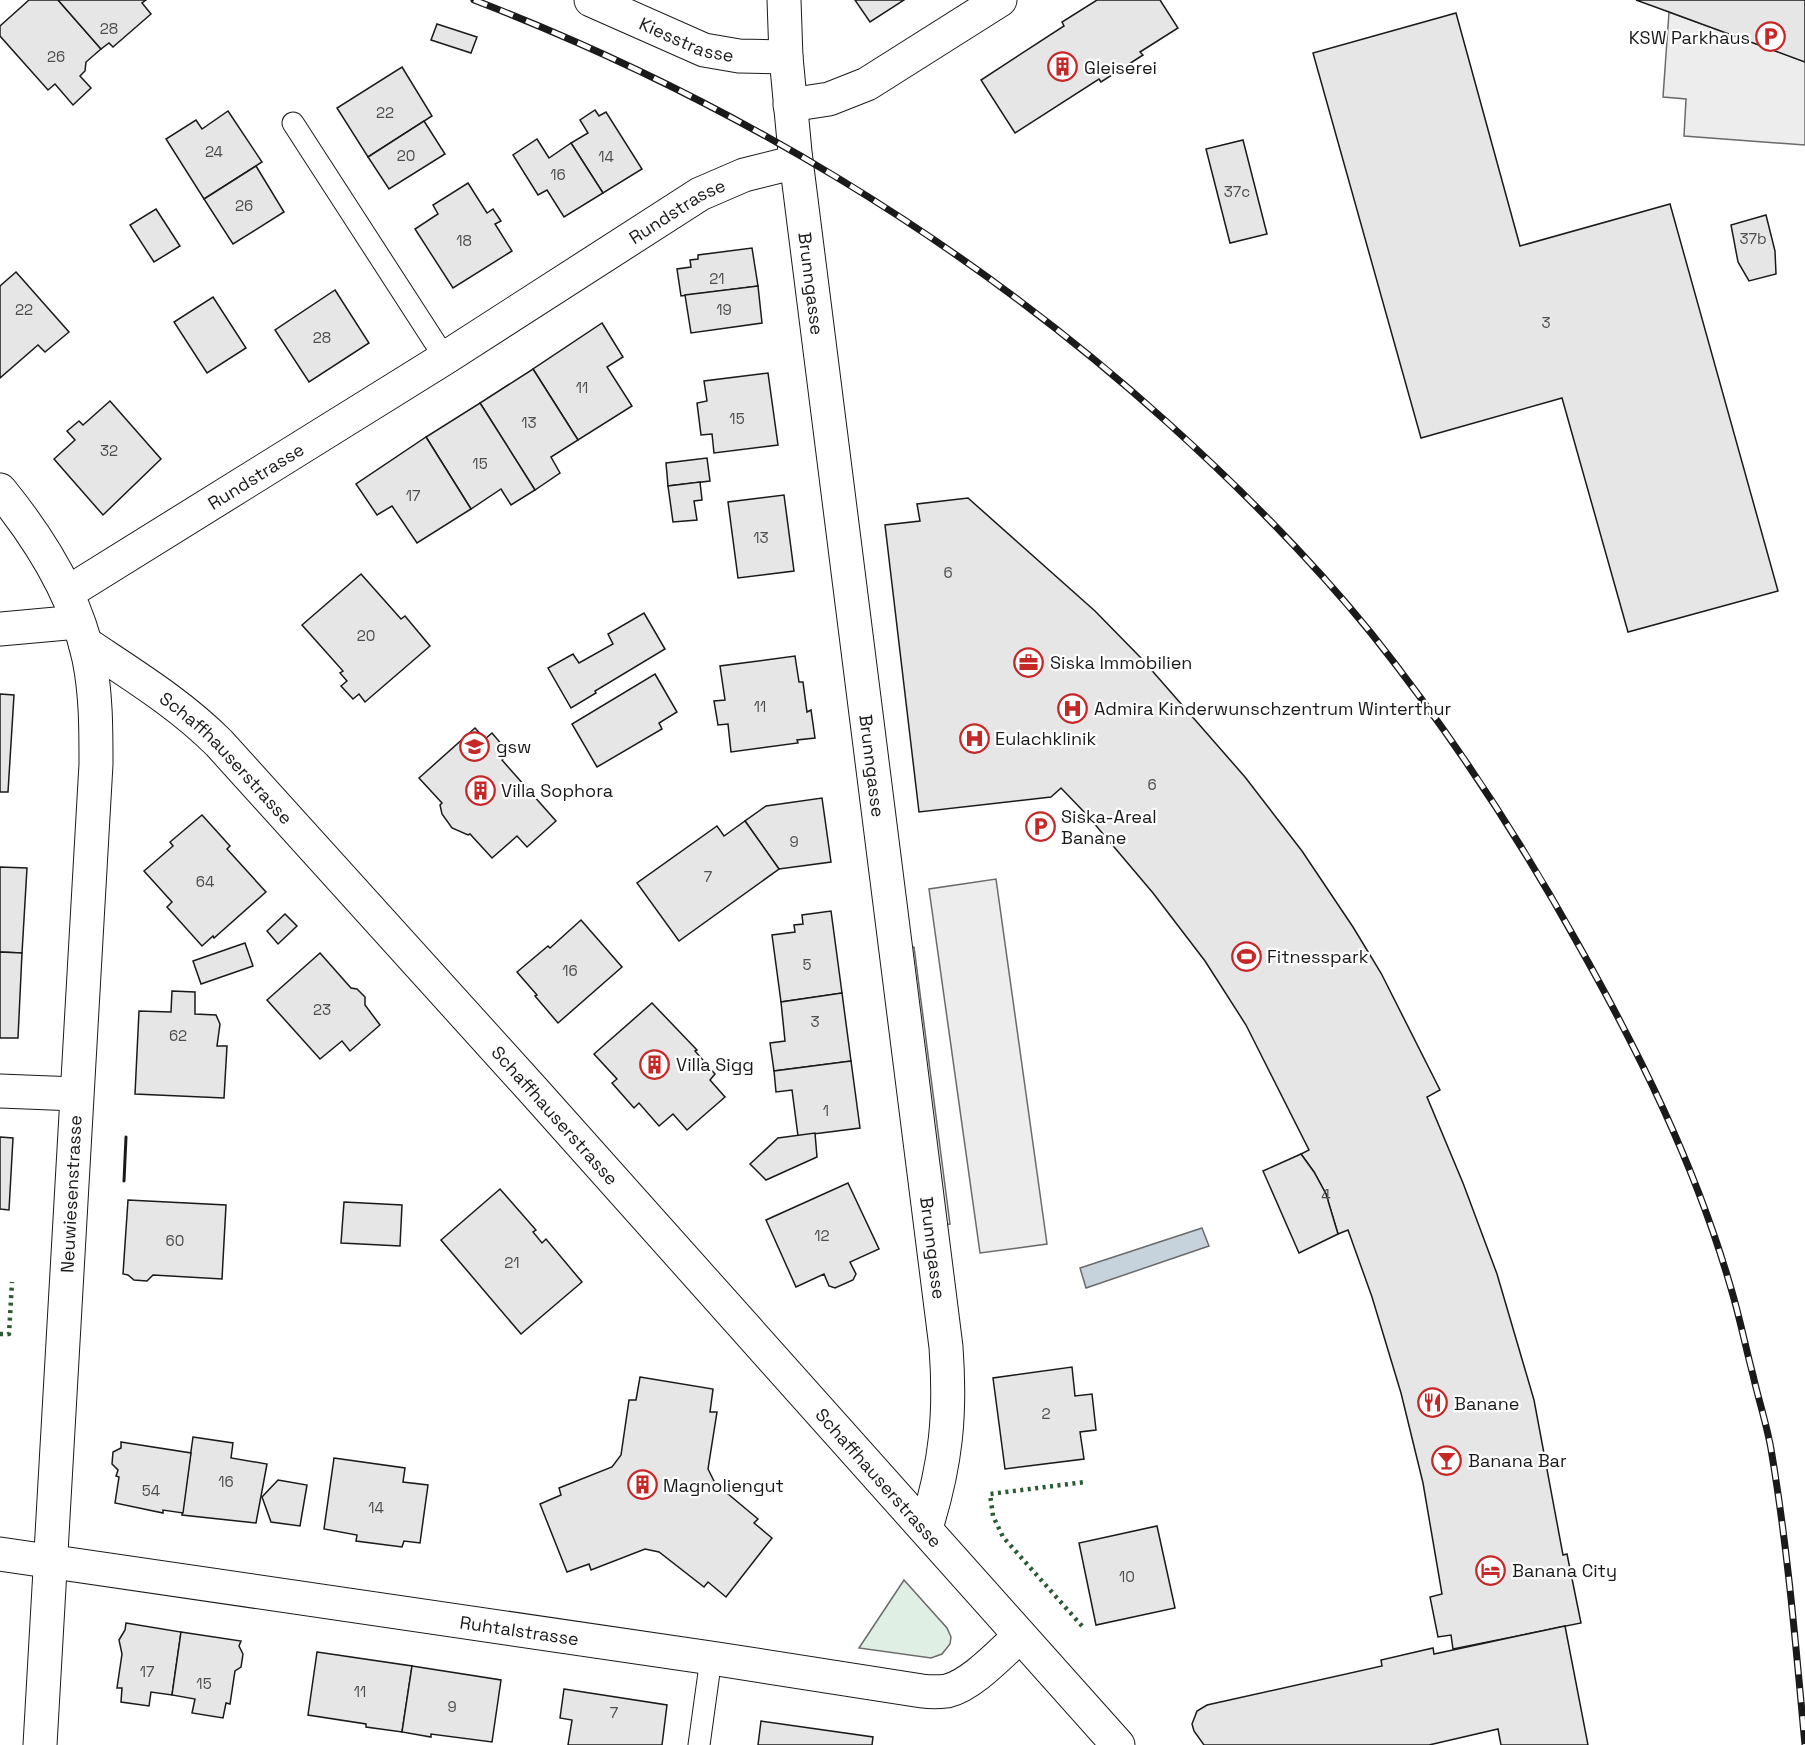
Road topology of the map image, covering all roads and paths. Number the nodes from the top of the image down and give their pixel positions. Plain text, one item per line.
1 (591, 0) edge
2 (784, 0) edge
3 (1000, 0) edge
4 (786, 57) junction
5 (790, 105) junction
6 (293, 123) dead end
7 (796, 162) junction
8 (445, 358) junction
9 (0, 490) edge
10 (77, 619) junction
11 (0, 629) edge
12 (0, 1091) edge
13 (76, 1094) junction
14 (926, 1528) junction
15 (0, 1554) edge
16 (51, 1560) junction
17 (1020, 1636) junction
18 (711, 1658) junction
19 (40, 1745) edge
20 (699, 1745) edge
21 (1118, 1745) edge

1 - 4 street, Kiesstrasse
2 - 4 street, Brunngasse
3 - 5 street
4 - 5 street, Brunngasse
5 - 7 street, Brunngasse
6 - 8 lane
7 - 8 street, Rundstrasse
7 - 14 street, Brunngasse
8 - 10 street, Rundstrasse
9 - 10 street, Schaffhauserstrasse
10 - 11 street, Rundstrasse
10 - 13 street, Neuwiesenstrasse
10 - 14 street, Schaffhauserstrasse
12 - 13 street
13 - 16 street, Neuwiesenstrasse
14 - 17 street, Schaffhauserstrasse
15 - 16 street, Ruhtalstrasse
16 - 18 street, Ruhtalstrasse
16 - 19 street, Neuwiesenstrasse
17 - 18 street, Ruhtalstrasse
17 - 21 street, Schaffhauserstrasse
18 - 20 lane

